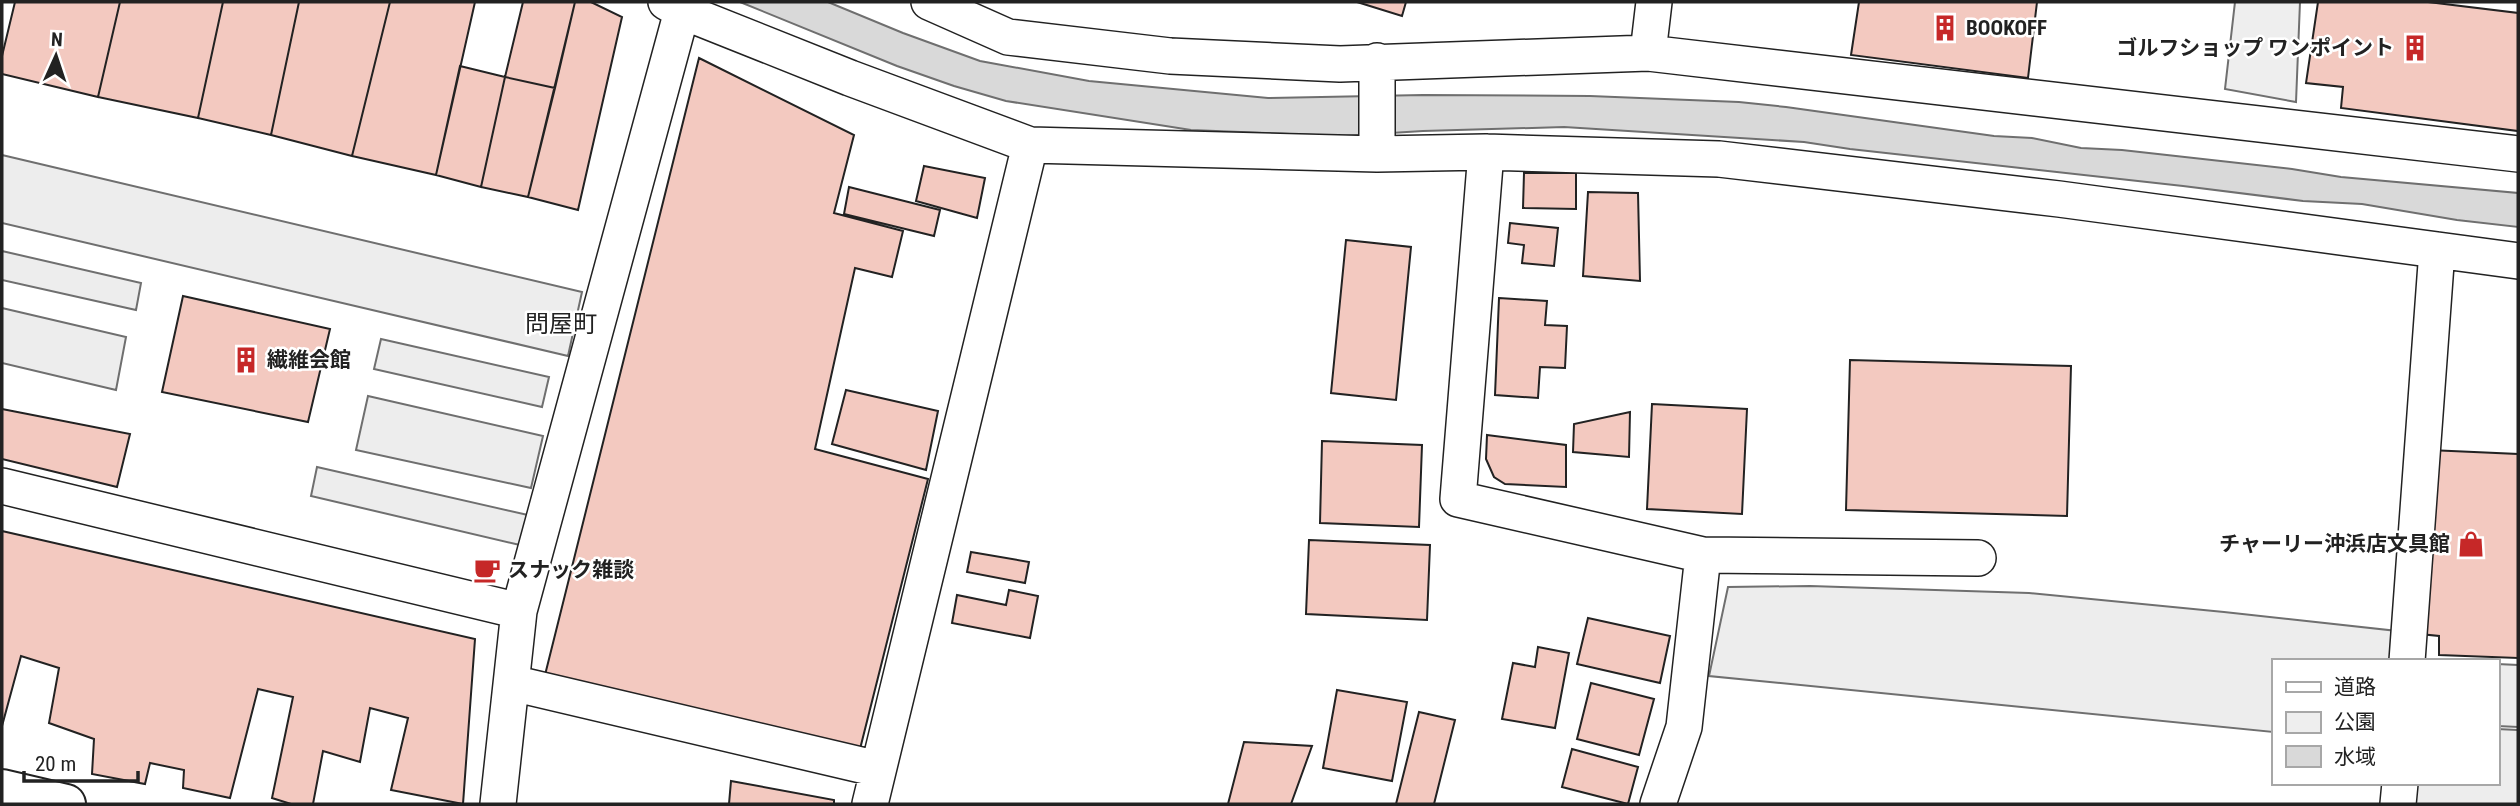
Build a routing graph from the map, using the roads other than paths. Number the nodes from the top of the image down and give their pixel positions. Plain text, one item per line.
1 (929, 2) edge
2 (1654, 2) edge
3 (674, 6) edge
4 (1648, 53) junction
5 (1377, 61) junction
6 (1030, 145) junction
7 (1486, 152) junction
8 (1377, 154) junction
9 (2518, 154) edge
10 (2437, 250) junction
11 (2518, 261) edge
12 (2, 485) edge
13 (1703, 555) junction
14 (1978, 558) dead end
15 (520, 611) junction
16 (2407, 659) edge
17 (512, 683) junction
18 (878, 769) junction
19 (2400, 785) edge
20 (2, 789) edge
21 (66, 804) edge
22 (498, 804) edge
23 (870, 804) edge
24 (1658, 804) edge
25 (2398, 804) edge

1 - 5 street
2 - 4 street
3 - 6 street
3 - 15 street
4 - 5 street
4 - 9 street
5 - 8 street
6 - 8 street
6 - 18 street
7 - 8 street
7 - 10 street
7 - 13 street
10 - 11 street
10 - 16 street
12 - 15 street
13 - 14 street
13 - 24 street
15 - 17 street
17 - 18 street
17 - 22 street
18 - 23 street
19 - 25 street
20 - 21 street

